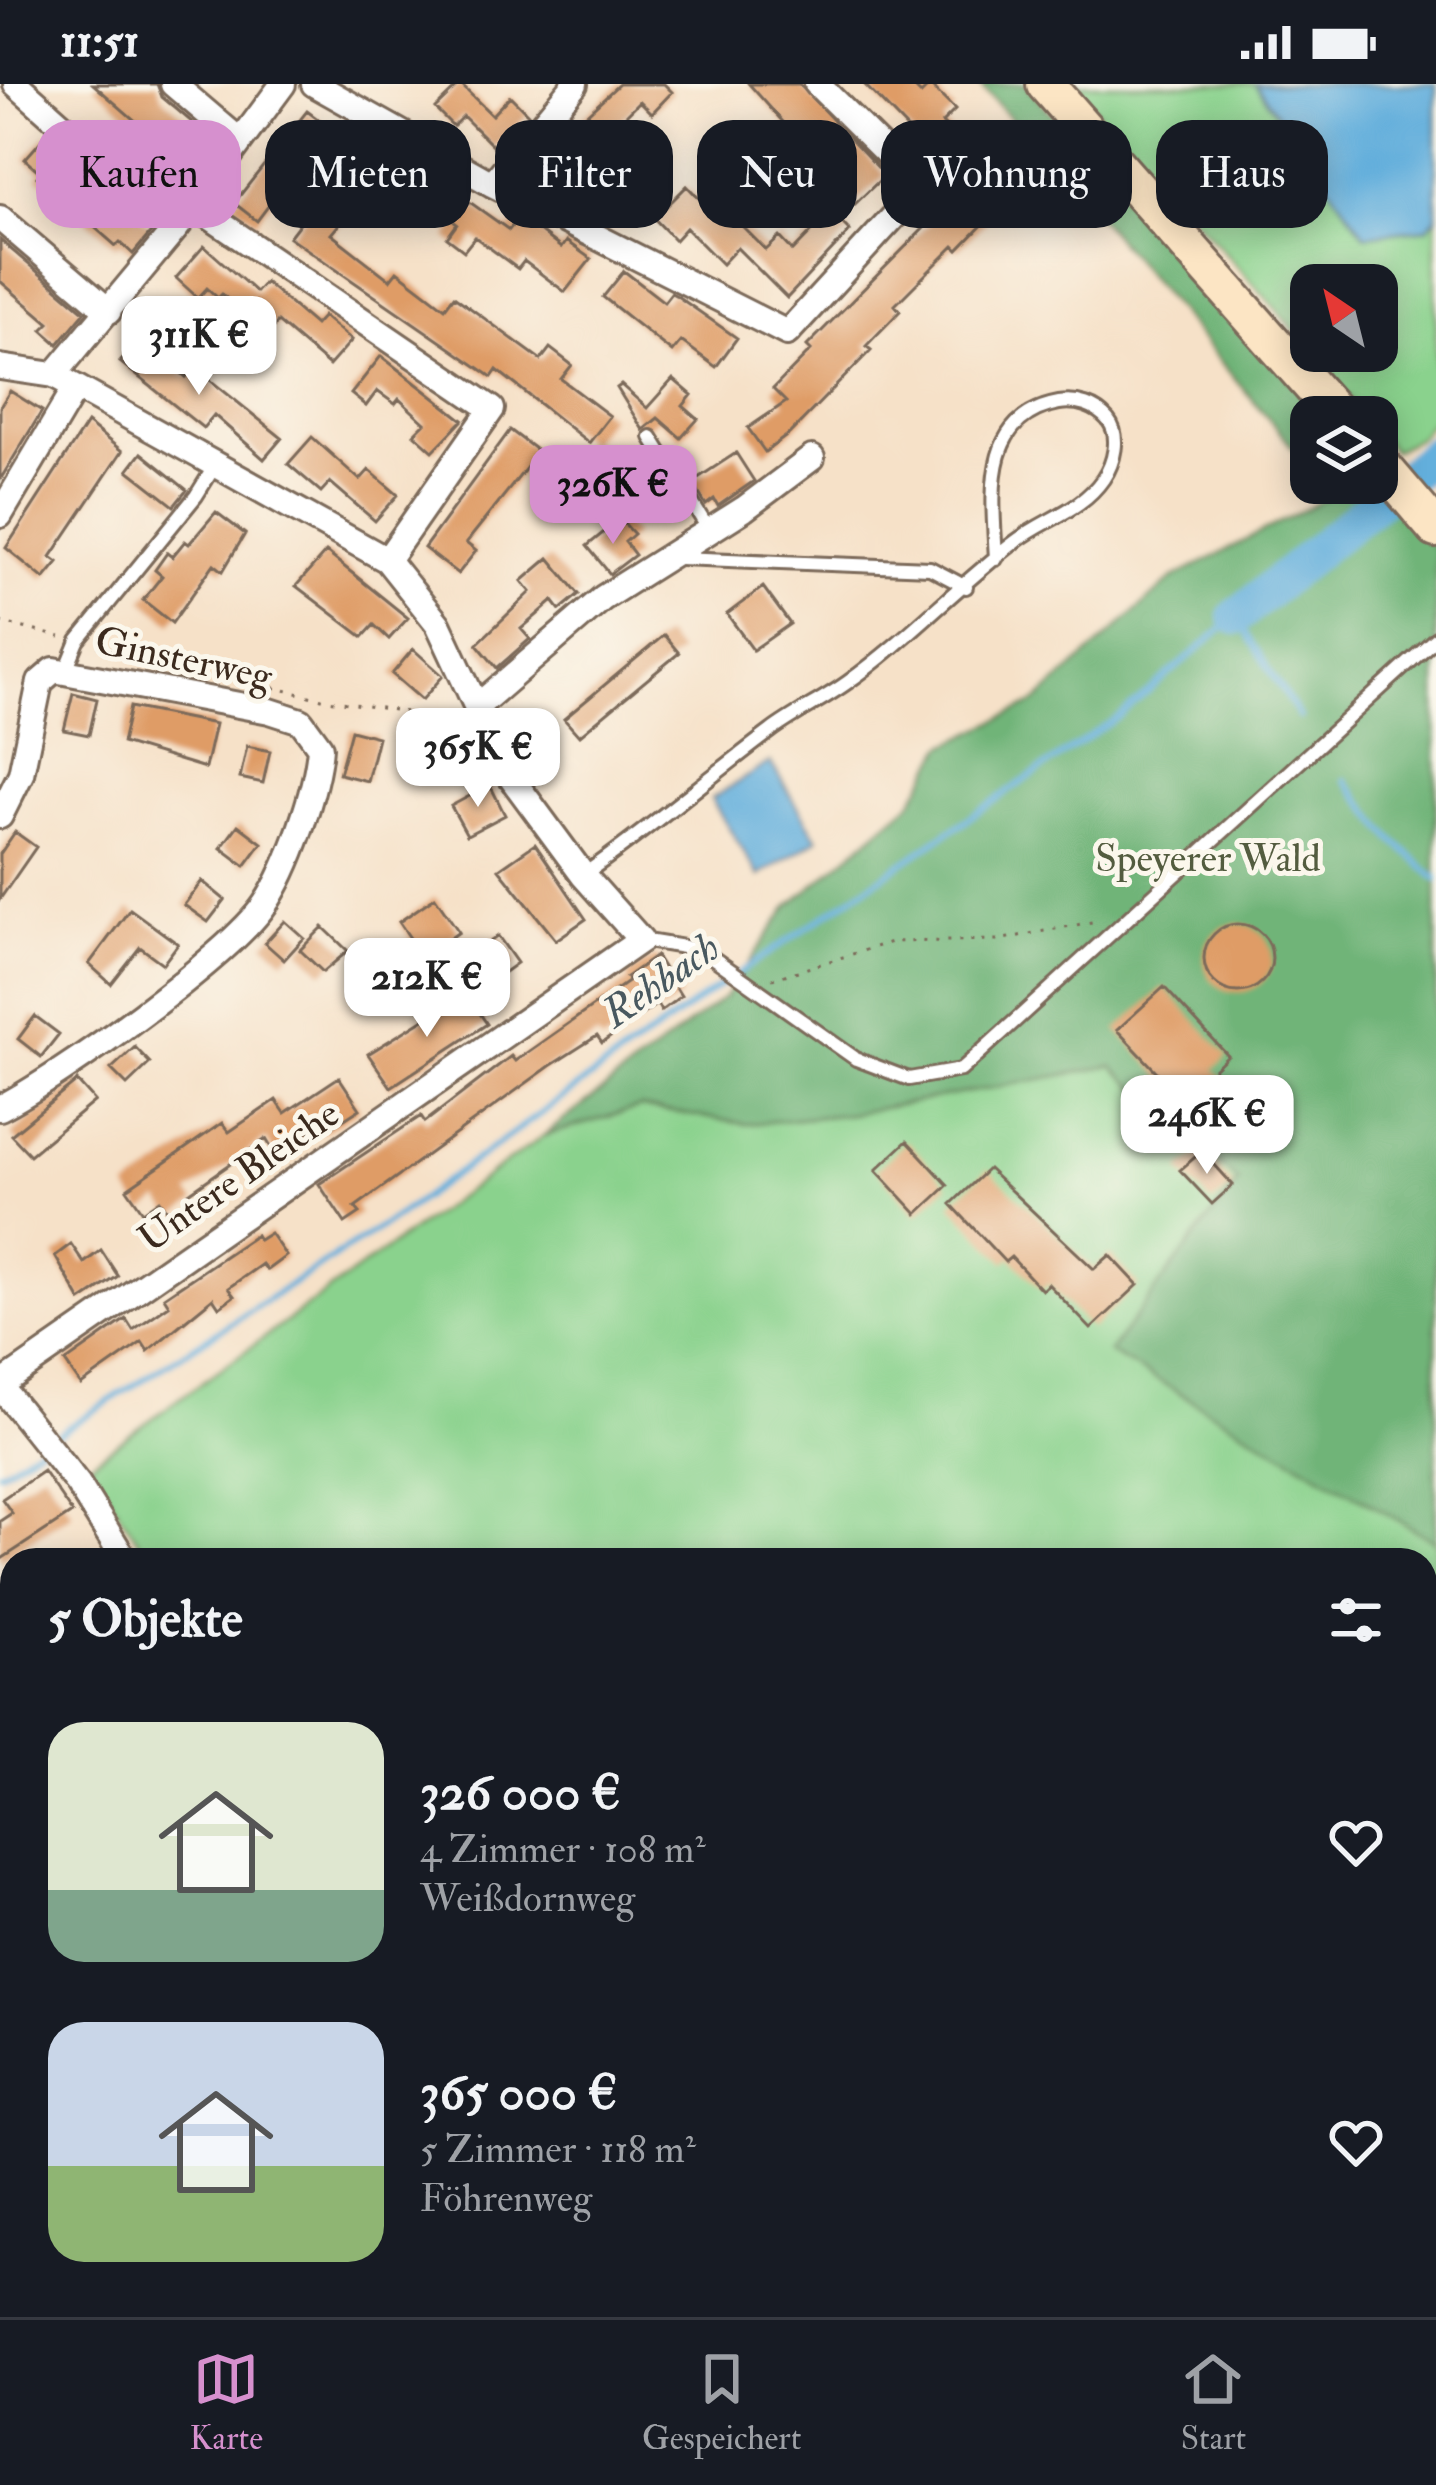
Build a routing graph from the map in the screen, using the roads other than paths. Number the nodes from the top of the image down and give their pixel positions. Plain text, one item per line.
1 (16, 84) edge
2 (173, 84) edge
3 (283, 84) edge
4 (314, 84) edge
5 (575, 84) edge
6 (817, 84) edge
7 (1045, 84) edge
8 (56, 120) edge
9 (215, 120) edge
10 (241, 140) edge
11 (492, 184) junction
12 (0, 218) edge
13 (175, 228) edge
14 (227, 228) edge
15 (109, 311) junction
16 (0, 367) edge
17 (65, 381) junction
18 (1320, 396) edge
19 (651, 436) dead end
20 (812, 458) dead end
21 (216, 464) junction
22 (1398, 484) edge
23 (0, 515) edge
24 (1428, 519) edge
25 (709, 530) junction
26 (996, 559) junction
27 (387, 560) junction
28 (661, 560) junction
29 (966, 587) junction
30 (1436, 638) edge
31 (65, 670) junction
32 (482, 714) junction
33 (0, 816) edge
34 (583, 875) junction
35 (641, 940) junction
36 (0, 1108) edge
37 (0, 1385) edge
38 (112, 1548) edge

1 - 8 street
2 - 9 street
3 - 10 street
4 - 11 street
5 - 11 street
6 - 11 street
7 - 18 main road
12 - 15 street
13 - 15 street
14 - 27 street
15 - 17 street
16 - 17 street
17 - 21 street
17 - 23 street
19 - 25 lane
20 - 25 street
21 - 27 street
21 - 31 lane
22 - 24 main road
25 - 28 street
26 - 26 lane
26 - 29 lane
27 - 32 street
28 - 29 lane
28 - 32 street
29 - 34 lane
30 - 35 lane
31 - 33 street, Ginsterweg
31 - 36 street, Ginsterweg
32 - 34 street
34 - 35 street
35 - 37 street, Untere Bleiche
37 - 38 street

